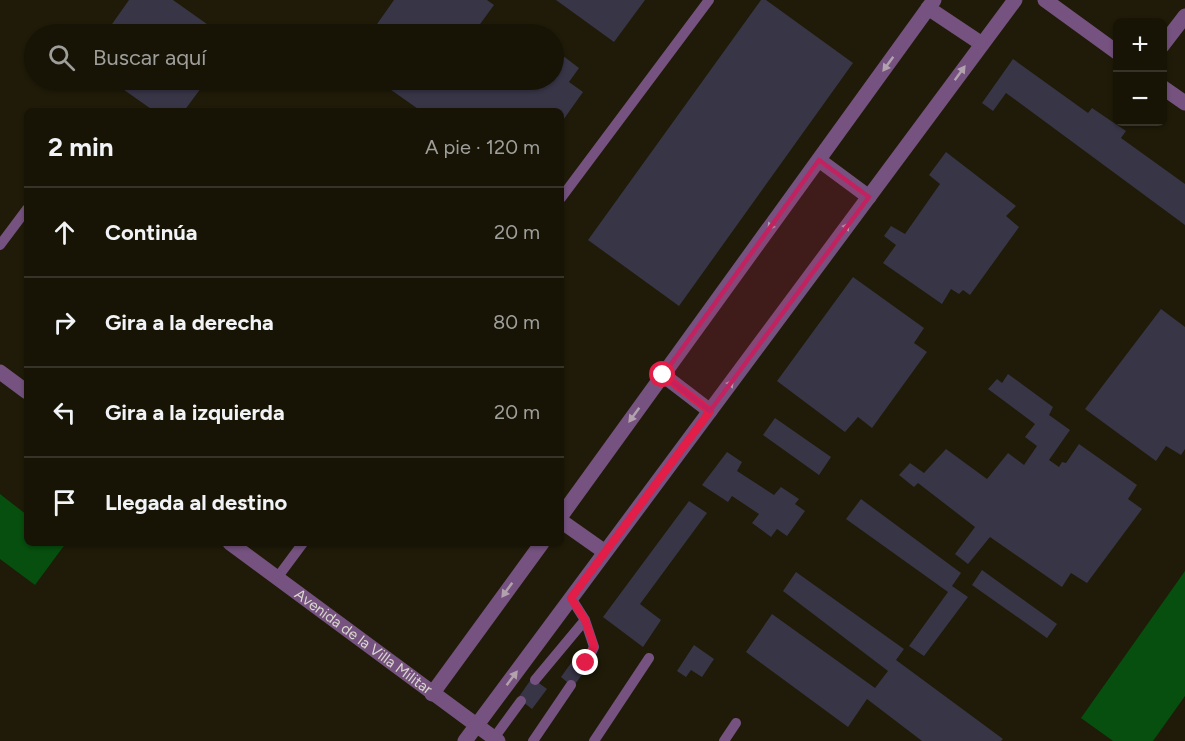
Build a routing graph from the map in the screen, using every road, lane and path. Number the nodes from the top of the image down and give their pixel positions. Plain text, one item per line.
1 (709, 0) edge
2 (1015, 0) edge
3 (1045, 0) edge
4 (931, 4) edge
5 (1185, 16) edge
6 (1167, 39) edge
7 (982, 44) junction
8 (1113, 49) edge
9 (1167, 90) edge
10 (1185, 103) edge
11 (819, 160) junction
12 (564, 194) edge
13 (869, 197) junction
14 (24, 213) edge
15 (0, 245) edge
16 (0, 372) edge
17 (663, 375) junction
18 (24, 390) edge
19 (710, 411) junction
20 (564, 512) edge
21 (564, 523) edge
22 (234, 546) edge
23 (301, 546) edge
24 (540, 546) edge
25 (605, 552) junction
26 (277, 578) junction
27 (571, 598) junction
28 (585, 620) junction
29 (649, 658) dead end
30 (586, 663) dead end
31 (535, 680) dead end
32 (571, 686) dead end
33 (432, 694) junction
34 (520, 701) dead end
35 (736, 723) dead end
36 (477, 725) junction
37 (496, 739) edge
38 (465, 741) edge
39 (533, 741) edge
40 (594, 741) edge
41 (723, 741) edge

1 - 12 lane
2 - 7 street
3 - 8 street
4 - 7 street
4 -> 11 street
5 - 6 street
13 -> 7 street
9 - 10 street
11 - 13 street
11 -> 17 street
19 -> 13 street
14 - 15 lane
16 - 18 street
17 - 19 street
17 -> 20 street
19 - 25 street
21 - 25 street
22 - 26 street, Avenida de la Villa Militar
23 - 26 lane
24 -> 33 street
25 - 27 street
26 - 33 street, Avenida de la Villa Militar
27 - 28 lane
36 -> 27 street
28 - 30 lane
28 - 31 lane
29 - 40 lane
32 - 39 lane
33 - 36 street, Avenida de la Villa Militar
34 - 37 lane
35 - 41 lane
36 - 37 street, Avenida de la Villa Militar
36 - 38 street

